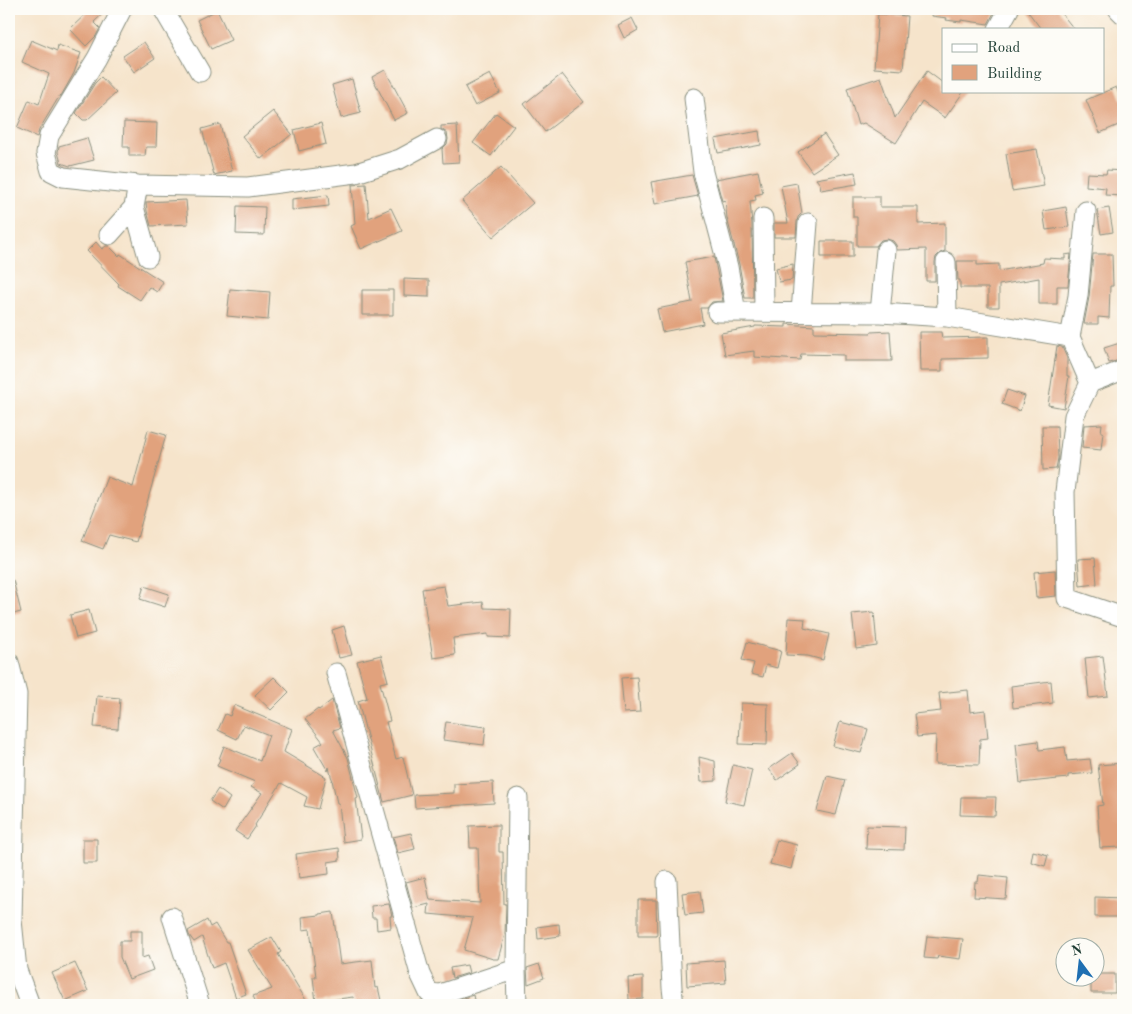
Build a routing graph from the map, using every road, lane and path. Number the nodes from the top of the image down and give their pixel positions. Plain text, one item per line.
1 (122, 9) edge
2 (162, 9) edge
3 (1009, 9) edge
4 (1118, 9) edge
5 (1123, 14) edge
6 (999, 28) edge
7 (200, 72) dead end
8 (694, 98) dead end
9 (437, 139) dead end
10 (138, 185) junction
11 (134, 207) junction
12 (1086, 211) dead end
13 (763, 218) dead end
14 (808, 223) dead end
15 (109, 235) dead end
16 (886, 250) dead end
17 (148, 257) dead end
18 (946, 262) dead end
19 (717, 312) dead end
20 (736, 312) junction
21 (764, 312) junction
22 (801, 312) junction
23 (880, 313) junction
24 (947, 317) junction
25 (1070, 337) junction
26 (1123, 370) edge
27 (1090, 382) junction
28 (1123, 616) edge
29 (9, 662) edge
30 (336, 673) dead end
31 (518, 798) dead end
32 (667, 881) dead end
33 (172, 917) dead end
34 (516, 969) junction
35 (30, 1005) edge
36 (200, 1005) edge
37 (517, 1005) edge
38 (674, 1005) edge

1 - 10 street
2 - 7 street
3 - 6 street
4 - 5 street
8 - 20 street
9 - 10 street
10 - 11 street
11 - 15 street
11 - 17 street
12 - 25 street
13 - 21 street
14 - 22 street
16 - 23 street
18 - 24 street
19 - 20 street
20 - 21 street
21 - 22 street
22 - 23 street
23 - 24 street
24 - 25 street
25 - 27 street
26 - 27 street
27 - 28 street
29 - 35 street
30 - 34 street
31 - 34 street
32 - 38 street
33 - 36 street
34 - 37 street

